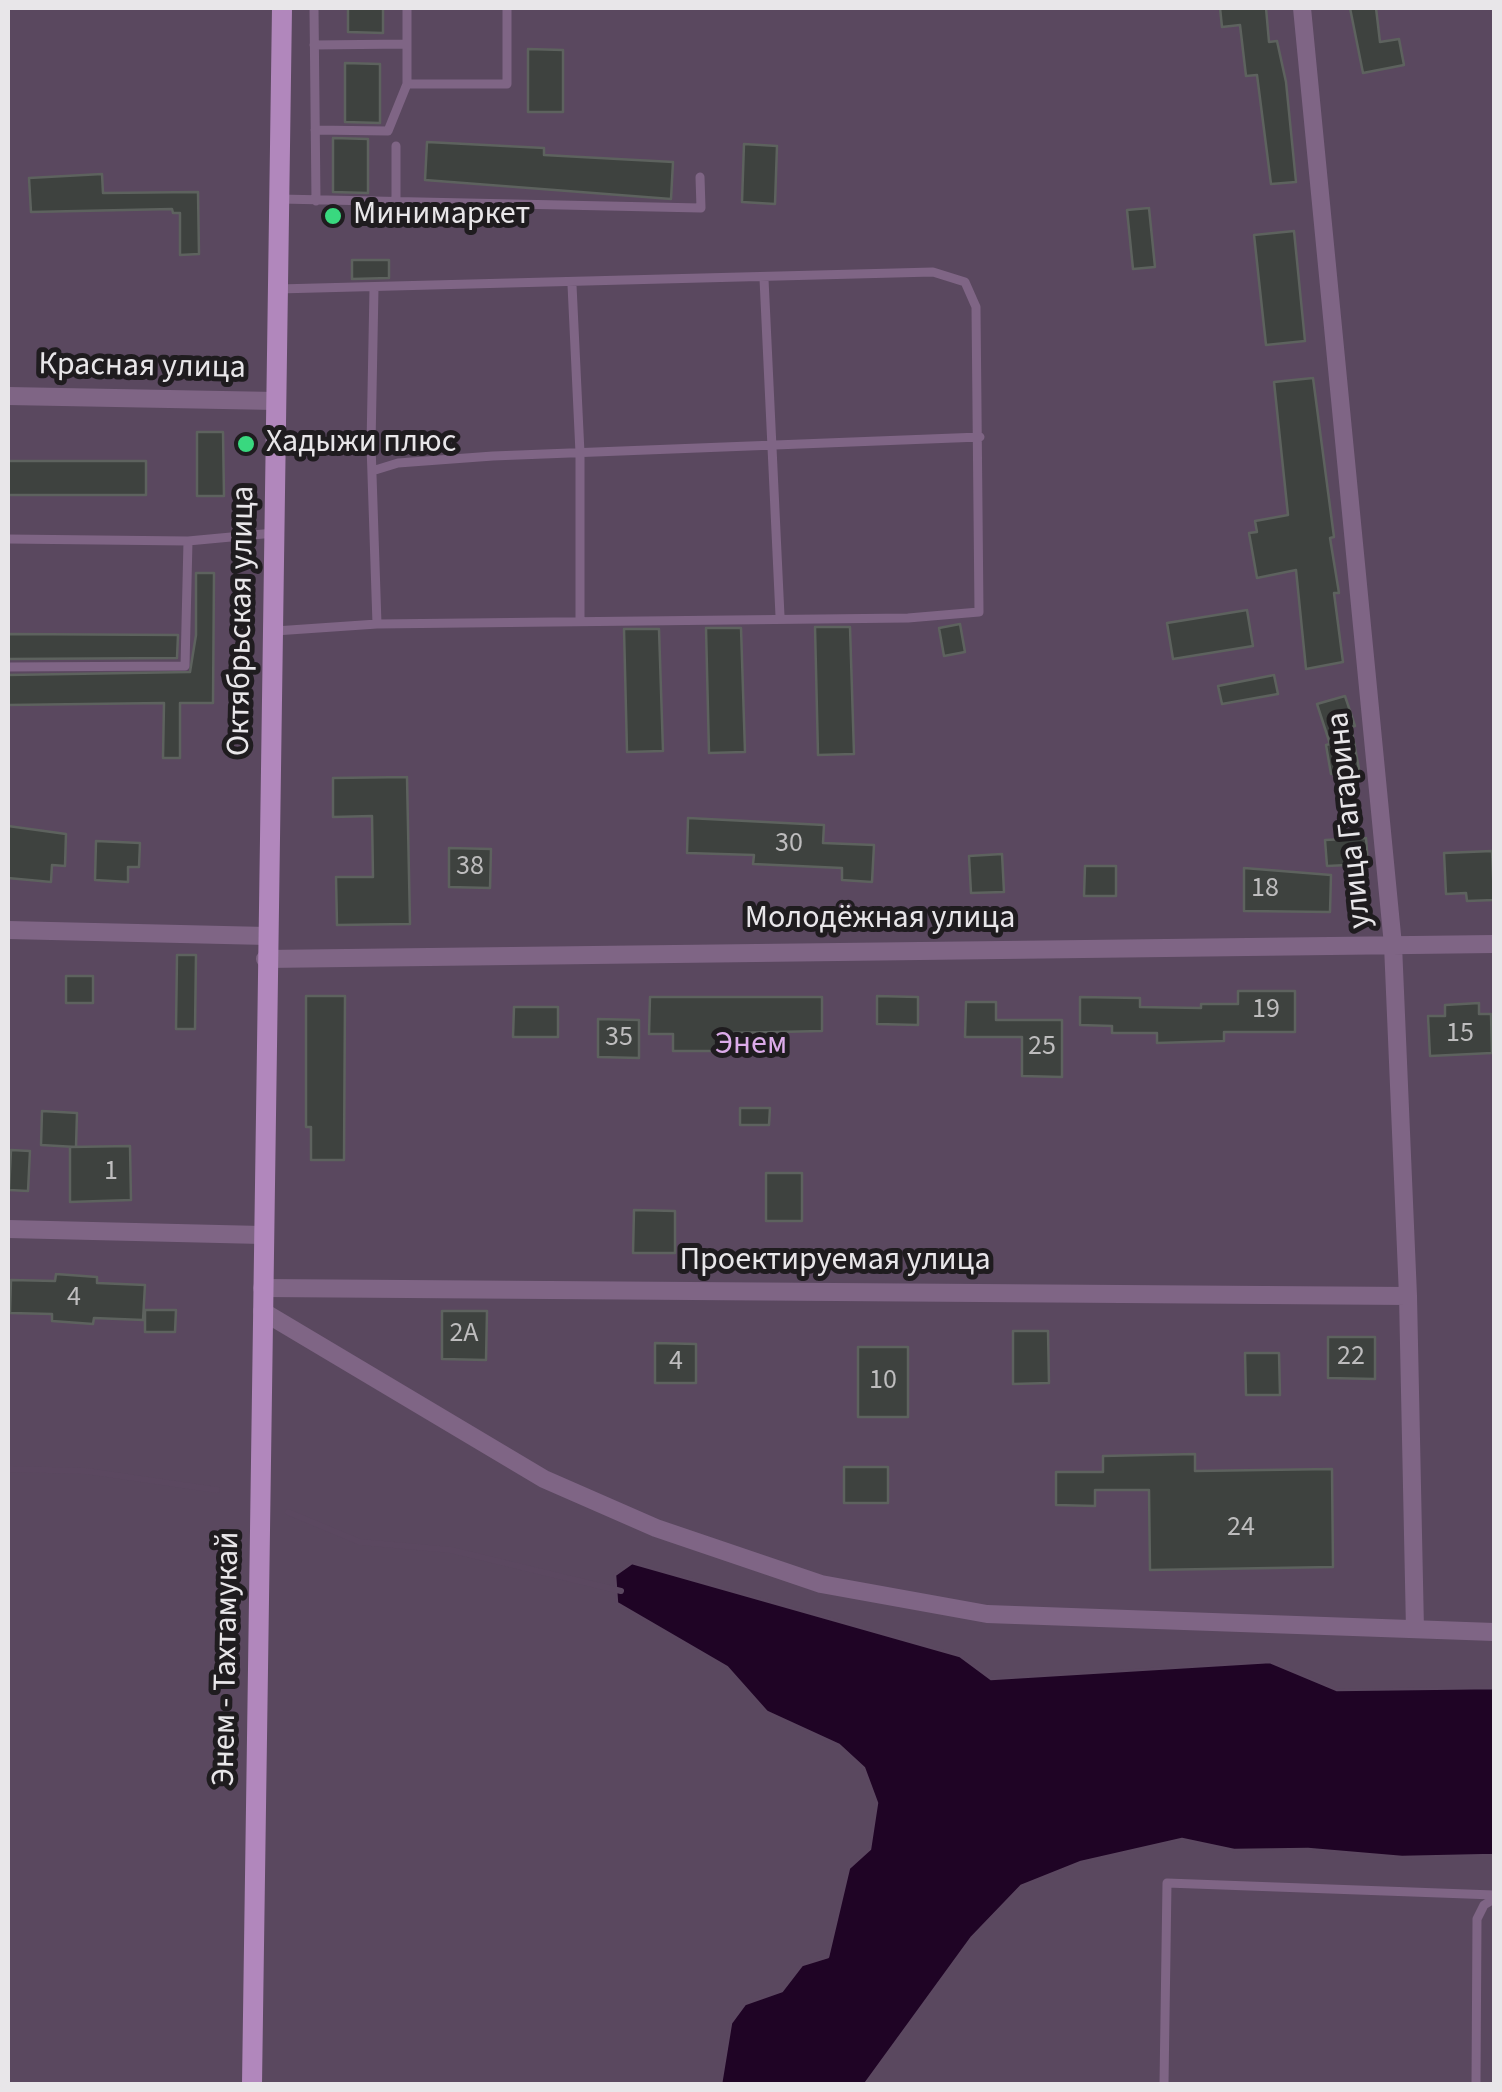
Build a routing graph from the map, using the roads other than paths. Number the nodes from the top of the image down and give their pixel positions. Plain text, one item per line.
1 (282, 8) edge
2 (314, 8) edge
3 (407, 8) edge
4 (507, 8) edge
5 (1302, 8) edge
6 (407, 44) junction
7 (314, 45) junction
8 (407, 84) junction
9 (315, 130) junction
10 (396, 146) dead end
11 (700, 177) dead end
12 (280, 199) junction
13 (316, 201) junction
14 (396, 202) junction
15 (764, 279) junction
16 (572, 284) junction
17 (374, 288) junction
18 (278, 290) junction
19 (8, 396) edge
20 (276, 401) junction
21 (980, 437) junction
22 (770, 445) junction
23 (580, 453) junction
24 (372, 471) junction
25 (275, 533) junction
26 (8, 539) edge
27 (188, 541) junction
28 (780, 616) junction
29 (580, 620) junction
30 (377, 624) junction
31 (275, 631) junction
32 (8, 667) edge
33 (8, 930) edge
34 (267, 936) junction
35 (1494, 944) edge
36 (1393, 945) junction
37 (265, 959) junction
38 (8, 1229) edge
39 (262, 1235) junction
40 (262, 1288) junction
41 (1408, 1296) junction
42 (262, 1311) junction
43 (1415, 1629) junction
44 (1494, 1632) edge
45 (1494, 1897) edge
46 (252, 2084) edge
47 (1164, 2084) edge
48 (1476, 2084) edge

1 - 12 main road, Октябрьская улица
2 - 7 lane
3 - 6 lane
4 - 8 lane
5 - 36 street, улица Гагарина
6 - 7 lane
6 - 8 lane
7 - 9 lane
8 - 9 lane
9 - 13 lane
10 - 14 lane
11 - 14 lane
12 - 13 lane
12 - 18 main road, Октябрьская улица
13 - 14 lane
15 - 16 lane
15 - 21 lane
15 - 22 lane
16 - 17 lane
16 - 23 lane
17 - 18 lane
17 - 24 lane
18 - 20 main road, Октябрьская улица
19 - 20 street, Красная улица
20 - 25 main road, Октябрьская улица
21 - 22 lane
21 - 28 lane
22 - 23 lane
22 - 28 lane
23 - 24 lane
23 - 29 lane
24 - 30 lane
25 - 27 lane
25 - 31 main road, Октябрьская улица
26 - 27 lane
27 - 32 lane
28 - 29 lane
29 - 30 lane
30 - 31 lane
31 - 34 main road, Октябрьская улица
33 - 34 street
34 - 37 main road, Октябрьская улица
35 - 36 street, Молодёжная улица
36 - 37 street, Молодёжная улица
36 - 41 street, улица Гагарина
37 - 39 main road, Октябрьская улица
38 - 39 street
39 - 40 main road, Энем - Тахтамукай
40 - 41 street, Проектируемая улица
40 - 42 main road, Энем - Тахтамукай
41 - 43 street, улица Гагарина
42 - 43 street
42 - 46 main road, Энем - Тахтамукай
43 - 44 street
45 - 47 lane
45 - 48 lane

